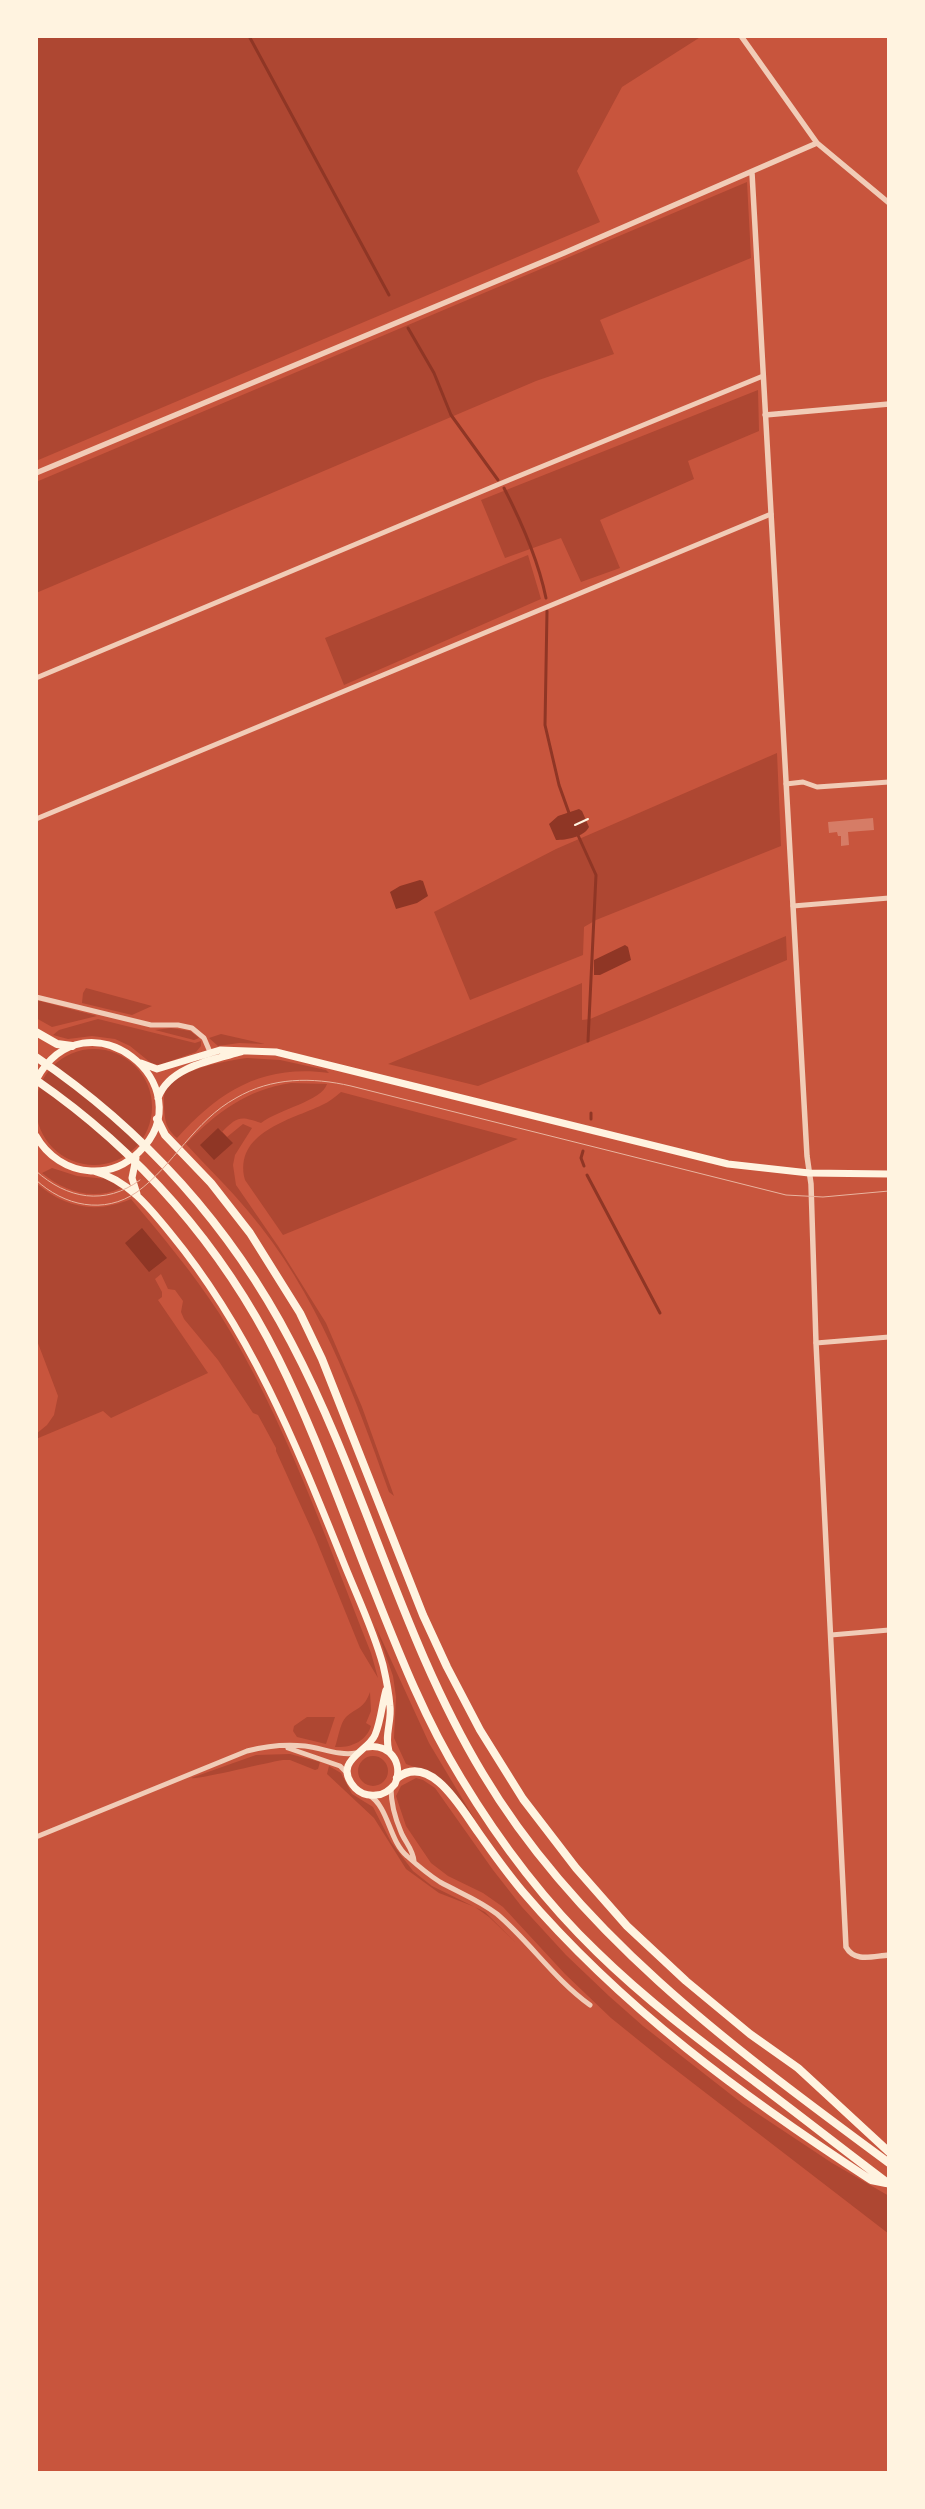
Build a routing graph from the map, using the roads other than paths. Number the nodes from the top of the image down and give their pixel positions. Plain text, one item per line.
1 (741, 36) edge
2 (817, 143) junction
3 (752, 172) junction
4 (889, 203) edge
5 (763, 376) junction
6 (889, 404) edge
7 (766, 415) junction
8 (36, 473) edge
9 (771, 514) junction
10 (36, 678) edge
11 (889, 782) edge
12 (786, 784) junction
13 (36, 819) edge
14 (889, 898) edge
15 (793, 906) junction
16 (36, 996) edge
17 (36, 1032) edge
18 (72, 1046) junction
19 (246, 1050) junction
20 (210, 1052) junction
21 (36, 1057) edge
22 (141, 1063) junction
23 (36, 1080) edge
24 (158, 1098) junction
25 (157, 1119) junction
26 (36, 1136) edge
27 (138, 1153) junction
28 (94, 1172) junction
29 (809, 1173) junction
30 (889, 1174) edge
31 (139, 1196) junction
32 (889, 1337) edge
33 (816, 1343) junction
34 (889, 1630) edge
35 (831, 1635) junction
36 (387, 1687) junction
37 (275, 1746) junction
38 (366, 1747) junction
39 (389, 1751) junction
40 (356, 1753) junction
41 (349, 1775) junction
42 (397, 1778) junction
43 (391, 1788) junction
44 (369, 1795) junction
45 (36, 1837) edge
46 (414, 1861) junction
47 (889, 1955) edge
48 (590, 2004) dead end
49 (889, 2152) edge
50 (889, 2162) edge
51 (889, 2184) edge

1 - 2 street
2 - 3 street
2 - 4 street
3 - 5 street
3 - 8 street
5 - 7 street
5 - 10 street
6 - 7 street
7 - 9 street
9 - 12 street
9 - 13 street
11 - 12 street
12 - 15 street
14 - 15 street
15 - 29 street
16 - 20 street
17 - 18 main road
18 - 22 main road
18 - 23 main road
19 - 20 main road
19 - 24 main road
19 - 29 main road
20 - 22 main road
21 - 50 main road
22 - 24 main road
23 - 51 main road
24 - 25 main road
25 - 27 main road
25 - 49 main road
26 - 28 main road
27 - 28 main road
27 - 31 main road
28 - 31 main road
29 - 30 main road
29 - 33 street
31 - 36 main road
32 - 33 street
33 - 35 street
34 - 35 street
35 - 47 street
36 - 38 main road
36 - 39 main road
37 - 40 street
37 - 41 street
37 - 45 street
38 - 39 main road
38 - 40 main road
39 - 42 main road
40 - 41 main road
41 - 44 main road
42 - 43 main road
42 - 51 main road
43 - 44 main road
43 - 46 street
44 - 46 street
46 - 48 street

